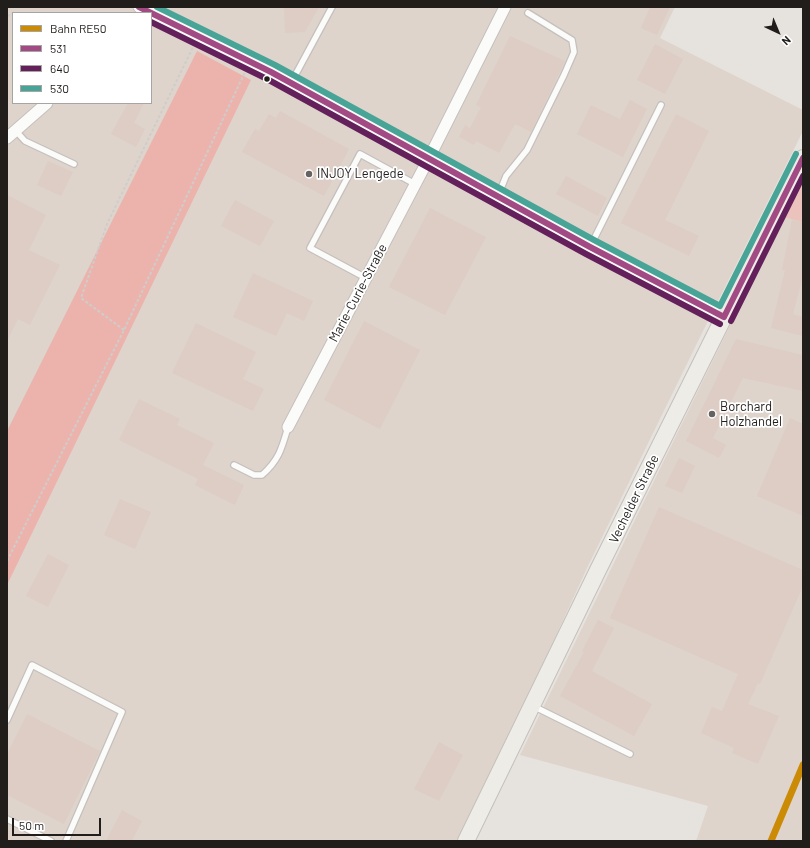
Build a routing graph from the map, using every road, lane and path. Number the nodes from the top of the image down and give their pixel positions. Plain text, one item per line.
1 (332, 7) edge
2 (505, 7) edge
3 (528, 13) dead end
4 (152, 15) edge
5 (198, 37) junction
6 (250, 62) junction
7 (291, 83) junction
8 (47, 104) edge
9 (661, 105) dead end
10 (11, 134) edge
11 (429, 158) junction
12 (803, 158) edge
13 (74, 164) dead end
14 (415, 184) junction
15 (498, 196) junction
16 (590, 247) junction
17 (366, 278) junction
18 (724, 317) junction
19 (124, 330) junction
20 (288, 427) joint
21 (234, 465) dead end
22 (7, 561) edge
23 (533, 705) junction
24 (7, 720) edge
25 (630, 754) dead end
26 (7, 819) edge
27 (51, 841) edge
28 (66, 841) edge
29 (466, 841) edge

1 - 7 lane
2 - 11 street, Marie-Curie-Straße
3 - 15 lane
4 - 5 street
5 - 6 street
5 - 19 path
6 - 7 street
6 - 19 path
7 - 11 street
8 - 10 street
9 - 16 lane
10 - 13 lane
11 - 14 street, Marie-Curie-Straße
11 - 15 street
12 - 18 main road, Vechelder Straße
14 - 17 street, Marie-Curie-Straße
14 - 17 lane
15 - 16 street
16 - 18 street
17 - 20 street, Marie-Curie-Straße
18 - 23 main road, Vechelder Straße
19 - 22 path
20 - 21 lane
23 - 25 lane
23 - 29 main road, Vechelder Straße
24 - 28 lane
26 - 27 lane

